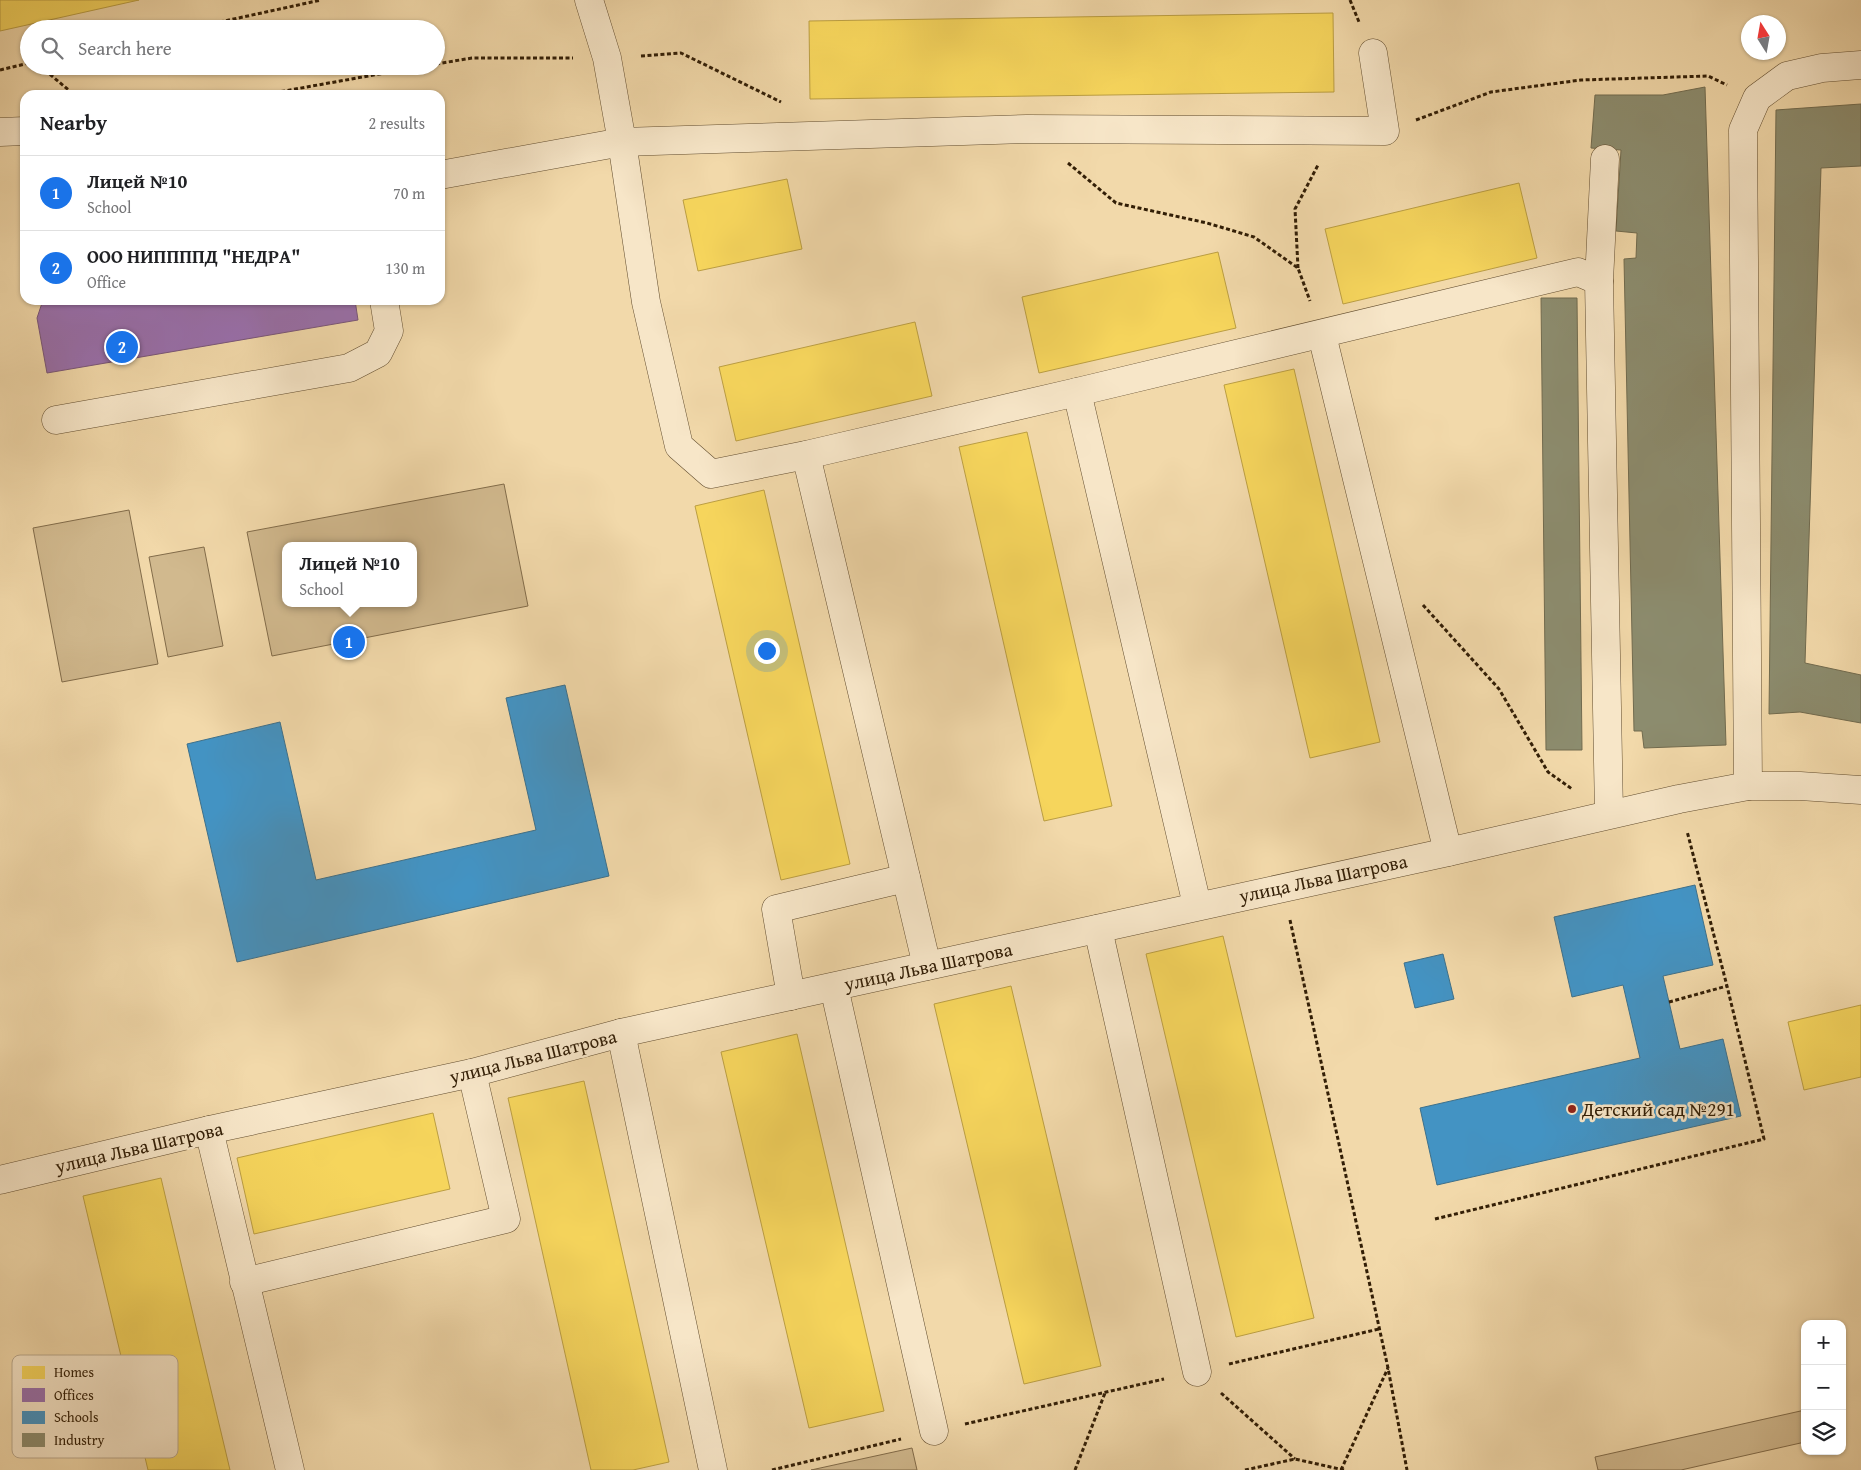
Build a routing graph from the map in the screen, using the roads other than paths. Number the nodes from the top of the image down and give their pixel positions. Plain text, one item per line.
1 (590, 0) edge
2 (1372, 53) dead end
3 (1861, 65) edge
4 (20, 131) edge
5 (0, 132) edge
6 (622, 142) junction
7 (1605, 159) dead end
8 (445, 174) edge
9 (1599, 281) junction
10 (385, 305) edge
11 (1322, 335) junction
12 (1077, 392) junction
13 (56, 420) dead end
14 (806, 455) junction
15 (1748, 786) junction
16 (1861, 790) edge
17 (1609, 814) junction
18 (1448, 852) junction
19 (906, 878) junction
20 (1197, 906) junction
21 (1098, 928) junction
22 (927, 966) junction
23 (834, 987) junction
24 (792, 996) junction
25 (621, 1034) junction
26 (472, 1073) junction
27 (208, 1130) junction
28 (0, 1180) edge
29 (244, 1282) junction
30 (1196, 1372) road end
31 (934, 1430) road end
32 (290, 1470) edge
33 (713, 1470) edge

1 - 6 street
2 - 6 street
3 - 15 street
4 - 5 street
6 - 8 street
6 - 14 street
7 - 9 street
9 - 11 street
9 - 17 street
10 - 13 street
11 - 12 street
11 - 18 street
12 - 14 street
12 - 20 street
14 - 19 street
15 - 16 street, улица Льва Шатрова
15 - 17 street, улица Льва Шатрова
17 - 18 street, улица Льва Шатрова
18 - 20 street, улица Льва Шатрова
19 - 22 street
19 - 24 street
20 - 21 street, улица Льва Шатрова
21 - 22 street, улица Льва Шатрова
21 - 30 street
22 - 23 street, улица Льва Шатрова
23 - 24 street, улица Льва Шатрова
23 - 31 street
24 - 25 street, улица Льва Шатрова
25 - 26 street, улица Льва Шатрова
25 - 33 street
26 - 27 street, улица Льва Шатрова
26 - 29 street
27 - 28 street, улица Льва Шатрова
27 - 29 street
29 - 32 street

